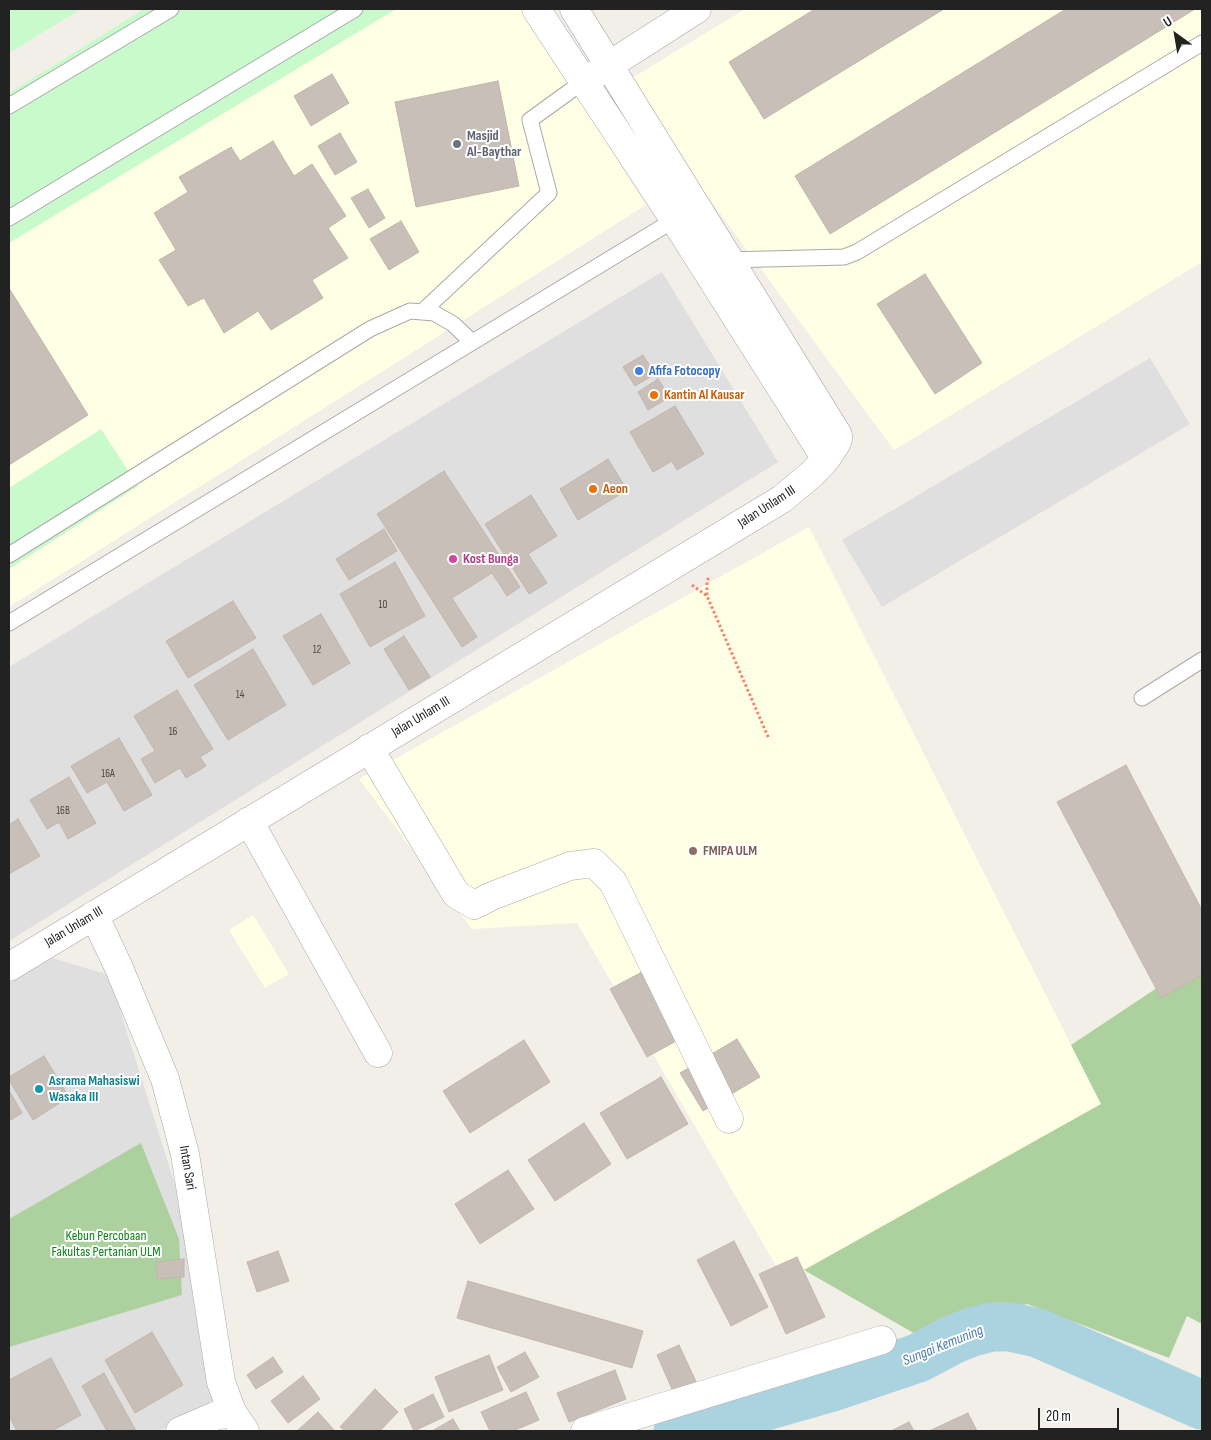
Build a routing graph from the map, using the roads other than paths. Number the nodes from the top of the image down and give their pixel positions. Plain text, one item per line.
1 (171, 9) edge
2 (355, 9) edge
3 (536, 9) edge
4 (574, 9) edge
5 (698, 9) edge
6 (1202, 43) edge
7 (610, 65) junction
8 (584, 81) junction
9 (9, 106) edge
10 (685, 213) junction
11 (9, 218) edge
12 (728, 260) junction
13 (422, 312) junction
14 (472, 342) junction
15 (826, 459) junction
16 (9, 555) edge
17 (9, 623) edge
18 (1202, 660) edge
19 (1142, 698) dead end
20 (369, 748) junction
21 (248, 821) junction
22 (94, 914) junction
23 (9, 967) edge
24 (378, 1053) dead end
25 (729, 1119) dead end
26 (882, 1340) dead end
27 (238, 1422) edge
28 (180, 1431) edge
29 (585, 1431) edge

1 - 9 lane
2 - 11 lane
3 - 8 street
4 - 7 street
5 - 7 street
6 - 12 lane
7 - 8 street
7 - 10 street
8 - 10 street
8 - 13 lane
10 - 12 street
10 - 14 lane
10 - 15 street
12 - 15 street, Jalan Unlam III
13 - 14 lane
13 - 16 lane
14 - 17 lane
15 - 20 street, Jalan Unlam III
18 - 19 lane
20 - 21 street, Jalan Unlam III
20 - 25 street
21 - 22 street, Jalan Unlam III
21 - 24 street
22 - 23 street, Jalan Unlam III
22 - 27 street, Intan Sari
26 - 29 street
27 - 28 street

